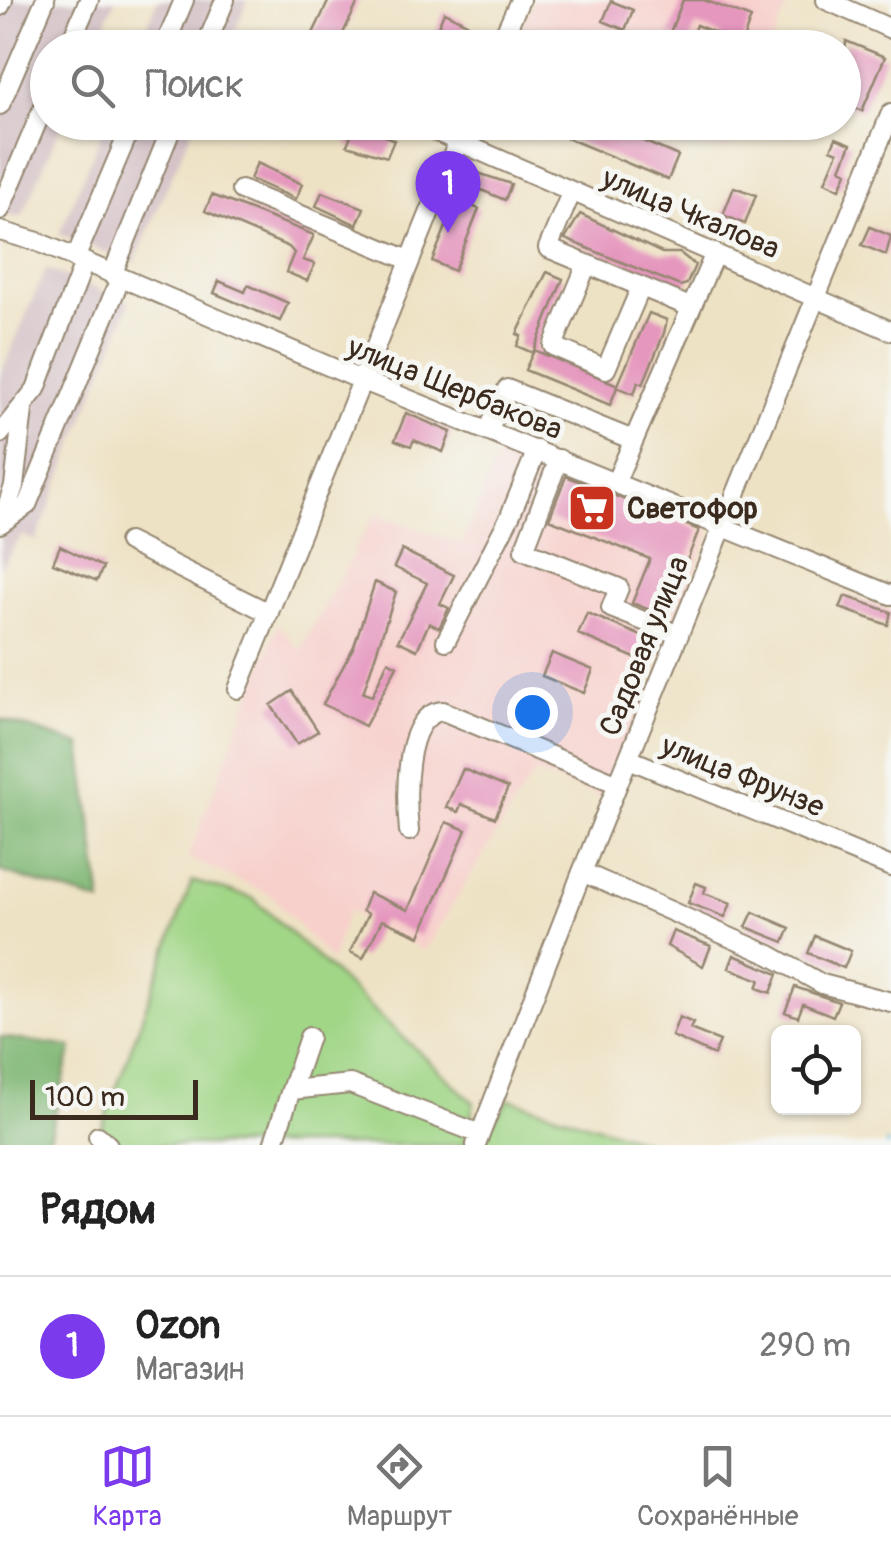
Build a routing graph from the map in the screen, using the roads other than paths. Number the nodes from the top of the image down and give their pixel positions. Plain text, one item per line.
1 (46, 0) edge
2 (89, 0) edge
3 (184, 0) edge
4 (225, 0) edge
5 (520, 0) edge
6 (826, 0) edge
7 (891, 29) edge
8 (33, 30) edge
9 (76, 30) edge
10 (172, 30) edge
11 (212, 30) edge
12 (506, 30) edge
13 (30, 37) edge
14 (0, 105) edge
15 (891, 113) edge
16 (30, 139) edge
17 (125, 140) edge
18 (167, 140) edge
19 (454, 140) edge
20 (458, 142) junction
21 (240, 190) dead end
22 (571, 193) junction
23 (0, 210) edge
24 (0, 231) edge
25 (715, 253) junction
26 (409, 260) junction
27 (79, 262) junction
28 (587, 264) junction
29 (116, 277) junction
30 (641, 286) junction
31 (815, 294) junction
32 (690, 307) junction
33 (891, 331) edge
34 (361, 380) junction
35 (23, 410) junction
36 (488, 431) junction
37 (0, 434) edge
38 (633, 440) junction
39 (537, 450) junction
40 (560, 459) junction
41 (616, 481) junction
42 (1, 523) edge
43 (722, 524) junction
44 (128, 542) dead end
45 (891, 595) edge
46 (268, 613) junction
47 (679, 635) junction
48 (446, 641) dead end
49 (238, 689) dead end
50 (629, 759) junction
51 (618, 784) junction
52 (409, 831) dead end
53 (891, 867) edge
54 (582, 872) junction
55 (891, 1002) edge
56 (309, 1037) dead end
57 (291, 1090) junction
58 (478, 1140) edge
59 (273, 1145) edge

1 - 8 street
2 - 9 street
3 - 10 street
4 - 11 street
5 - 12 street
6 - 7 street
13 - 14 street
15 - 31 street, Садовая улица
16 - 23 street
17 - 27 street
18 - 29 street
19 - 20 street, улица Чкалова
20 - 22 street, улица Чкалова
20 - 26 street
21 - 26 street
22 - 25 street, улица Чкалова
22 - 28 street
24 - 27 street, улица Щербакова
25 - 31 street, улица Чкалова
25 - 32 street
26 - 34 street
27 - 29 street, улица Щербакова
27 - 35 street
28 - 30 street
28 - 30 street
29 - 34 street, улица Щербакова
29 - 42 street
30 - 32 street
31 - 33 street, улица Чкалова
31 - 43 street, Садовая улица
32 - 38 street
34 - 36 street, улица Щербакова
34 - 46 street
35 - 37 street
35 - 42 street
36 - 38 street
36 - 39 street, улица Щербакова
38 - 41 street
39 - 40 street, улица Щербакова
39 - 48 street
40 - 41 street, улица Щербакова
40 - 47 street
41 - 43 street, улица Щербакова
43 - 45 street, улица Щербакова
43 - 47 street, Садовая улица
44 - 46 street
46 - 49 street
47 - 50 street, Садовая улица
50 - 51 street, Садовая улица
50 - 53 street, улица Фрунзе
51 - 52 street
51 - 54 street, Садовая улица
54 - 55 street
54 - 58 street, Садовая улица
56 - 57 street
57 - 58 street
57 - 59 street

